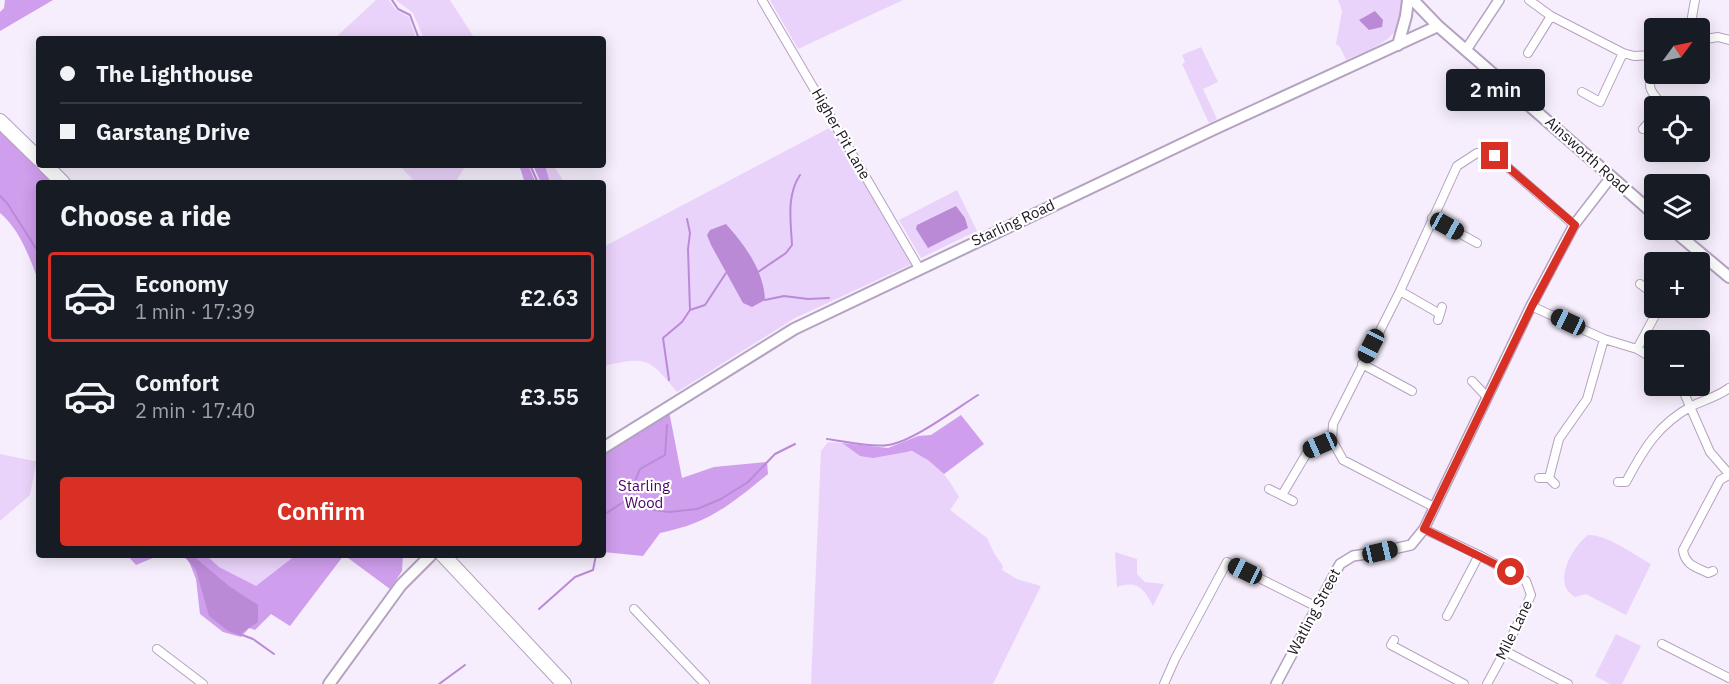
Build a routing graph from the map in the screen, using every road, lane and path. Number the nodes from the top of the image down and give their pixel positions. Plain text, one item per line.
1 (762, 0) edge
2 (1408, 0) edge
3 (1413, 0) edge
4 (1499, 0) edge
5 (1529, 0) edge
6 (1695, 0) edge
7 (1551, 16) junction
8 (1692, 18) edge
9 (1438, 26) junction
10 (1710, 38) edge
11 (1729, 40) edge
12 (1398, 45) junction
13 (1466, 50) junction
14 (1528, 53) dead end
15 (1623, 53) junction
16 (1644, 56) edge
17 (1582, 92) dead end
18 (0, 121) edge
19 (36, 156) edge
20 (48, 168) edge
21 (1611, 177) junction
22 (60, 180) edge
23 (1644, 205) edge
24 (1432, 218) junction
25 (1575, 225) junction
26 (1685, 240) edge
27 (1477, 244) dead end
28 (920, 267) junction
29 (1729, 277) edge
30 (1640, 284) dead end
31 (1644, 287) edge
32 (1400, 291) junction
33 (1532, 306) junction
34 (1440, 314) dead end
35 (1654, 318) edge
36 (1604, 339) junction
37 (1637, 349) junction
38 (1644, 353) edge
39 (1362, 364) junction
40 (1472, 381) dead end
41 (1729, 388) edge
42 (1412, 391) dead end
43 (1487, 396) junction
44 (1685, 396) edge
45 (1690, 407) junction
46 (1332, 440) junction
47 (606, 446) edge
48 (1729, 474) edge
49 (1539, 478) dead end
50 (1618, 482) dead end
51 (1269, 489) dead end
52 (1282, 495) junction
53 (1293, 501) dead end
54 (1434, 507) junction
55 (1424, 529) junction
56 (1479, 555) junction
57 (428, 558) edge
58 (446, 558) edge
59 (1713, 571) dead end
60 (1317, 607) junction
61 (634, 609) dead end
62 (1446, 616) dead end
63 (1394, 640) dead end
64 (1662, 644) dead end
65 (157, 649) dead end
66 (1505, 651) junction
67 (1729, 678) edge
68 (1280, 683) edge
69 (202, 684) edge
70 (329, 684) edge
71 (564, 684) edge
72 (705, 684) edge
73 (1164, 684) edge
74 (1464, 684) edge
75 (1487, 684) edge
76 (1568, 684) edge

1 - 28 street, Higher Pit Lane
2 - 12 main road
3 - 9 main road, Ainsworth Road
4 - 13 street
5 - 7 street
6 - 8 street
7 - 14 street
7 - 15 street
9 - 12 main road, Starling Road
9 - 13 main road, Ainsworth Road
10 - 11 street
12 - 28 main road, Starling Road
13 - 21 main road, Ainsworth Road
15 - 16 street
15 - 17 street
18 - 19 highway
20 - 22 highway
21 - 23 main road, Ainsworth Road
21 - 25 street, Watling Street
24 - 25 street
24 - 27 street
24 - 32 street
25 - 33 street, Watling Street
26 - 29 main road
28 - 47 main road, Starling Road
30 - 31 street
32 - 34 street
32 - 39 street
33 - 36 street
33 - 43 street, Watling Street
35 - 37 street
36 - 37 street
36 - 49 street
37 - 38 street
39 - 42 street
39 - 46 street
40 - 43 street
41 - 45 street
43 - 54 street, Watling Street
44 - 45 street
45 - 48 street
45 - 50 street
46 - 52 street
46 - 54 street
48 - 59 street
51 - 52 street
52 - 53 street
54 - 55 street, Watling Street
55 - 56 street, Mile Lane
55 - 60 street, Watling Street
56 - 62 street
56 - 66 street, Mile Lane
57 - 70 main road
58 - 71 highway
60 - 68 street, Watling Street
60 - 73 street
61 - 72 street
63 - 74 street
64 - 67 street
65 - 69 street
66 - 75 street, Mile Lane
66 - 76 street

